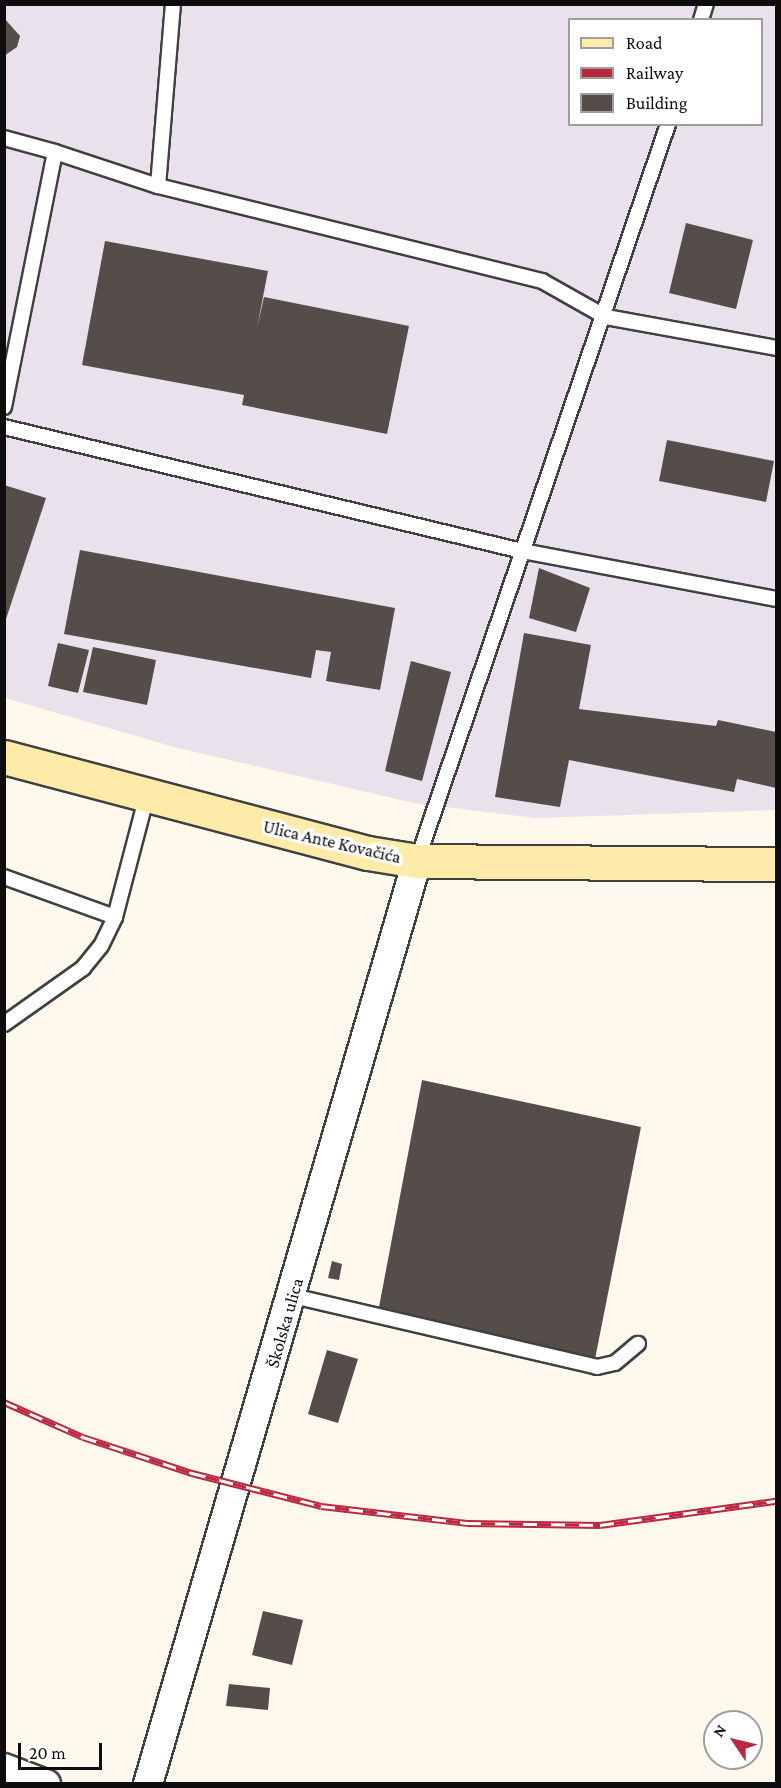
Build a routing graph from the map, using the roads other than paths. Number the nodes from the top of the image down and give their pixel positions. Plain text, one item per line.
1 (173, 4) edge
2 (667, 126) edge
3 (4, 138) edge
4 (55, 152) junction
5 (158, 186) junction
6 (606, 316) junction
7 (777, 348) edge
8 (4, 407) edge
9 (4, 427) edge
10 (522, 551) junction
11 (777, 599) edge
12 (4, 757) edge
13 (147, 795) junction
14 (417, 861) junction
15 (777, 864) edge
16 (4, 877) edge
17 (115, 917) junction
18 (4, 1024) edge
19 (293, 1296) junction
20 (638, 1344) dead end
21 (4, 1768) edge
22 (46, 1784) edge
23 (148, 1784) edge

1 - 5 lane
2 - 6 lane
3 - 4 lane
4 - 5 lane
4 - 8 lane
5 - 6 lane
6 - 7 lane
6 - 10 lane
9 - 10 lane
10 - 11 lane
10 - 14 lane
12 - 13 main road, Ulica Ante Kovačića
13 - 14 main road, Ulica Ante Kovačića
13 - 17 lane
14 - 15 main road, Ulica Ante Kovačića
14 - 19 street, Školska ulica
16 - 17 lane
17 - 18 lane
19 - 20 lane
19 - 23 street, Školska ulica
21 - 22 street

